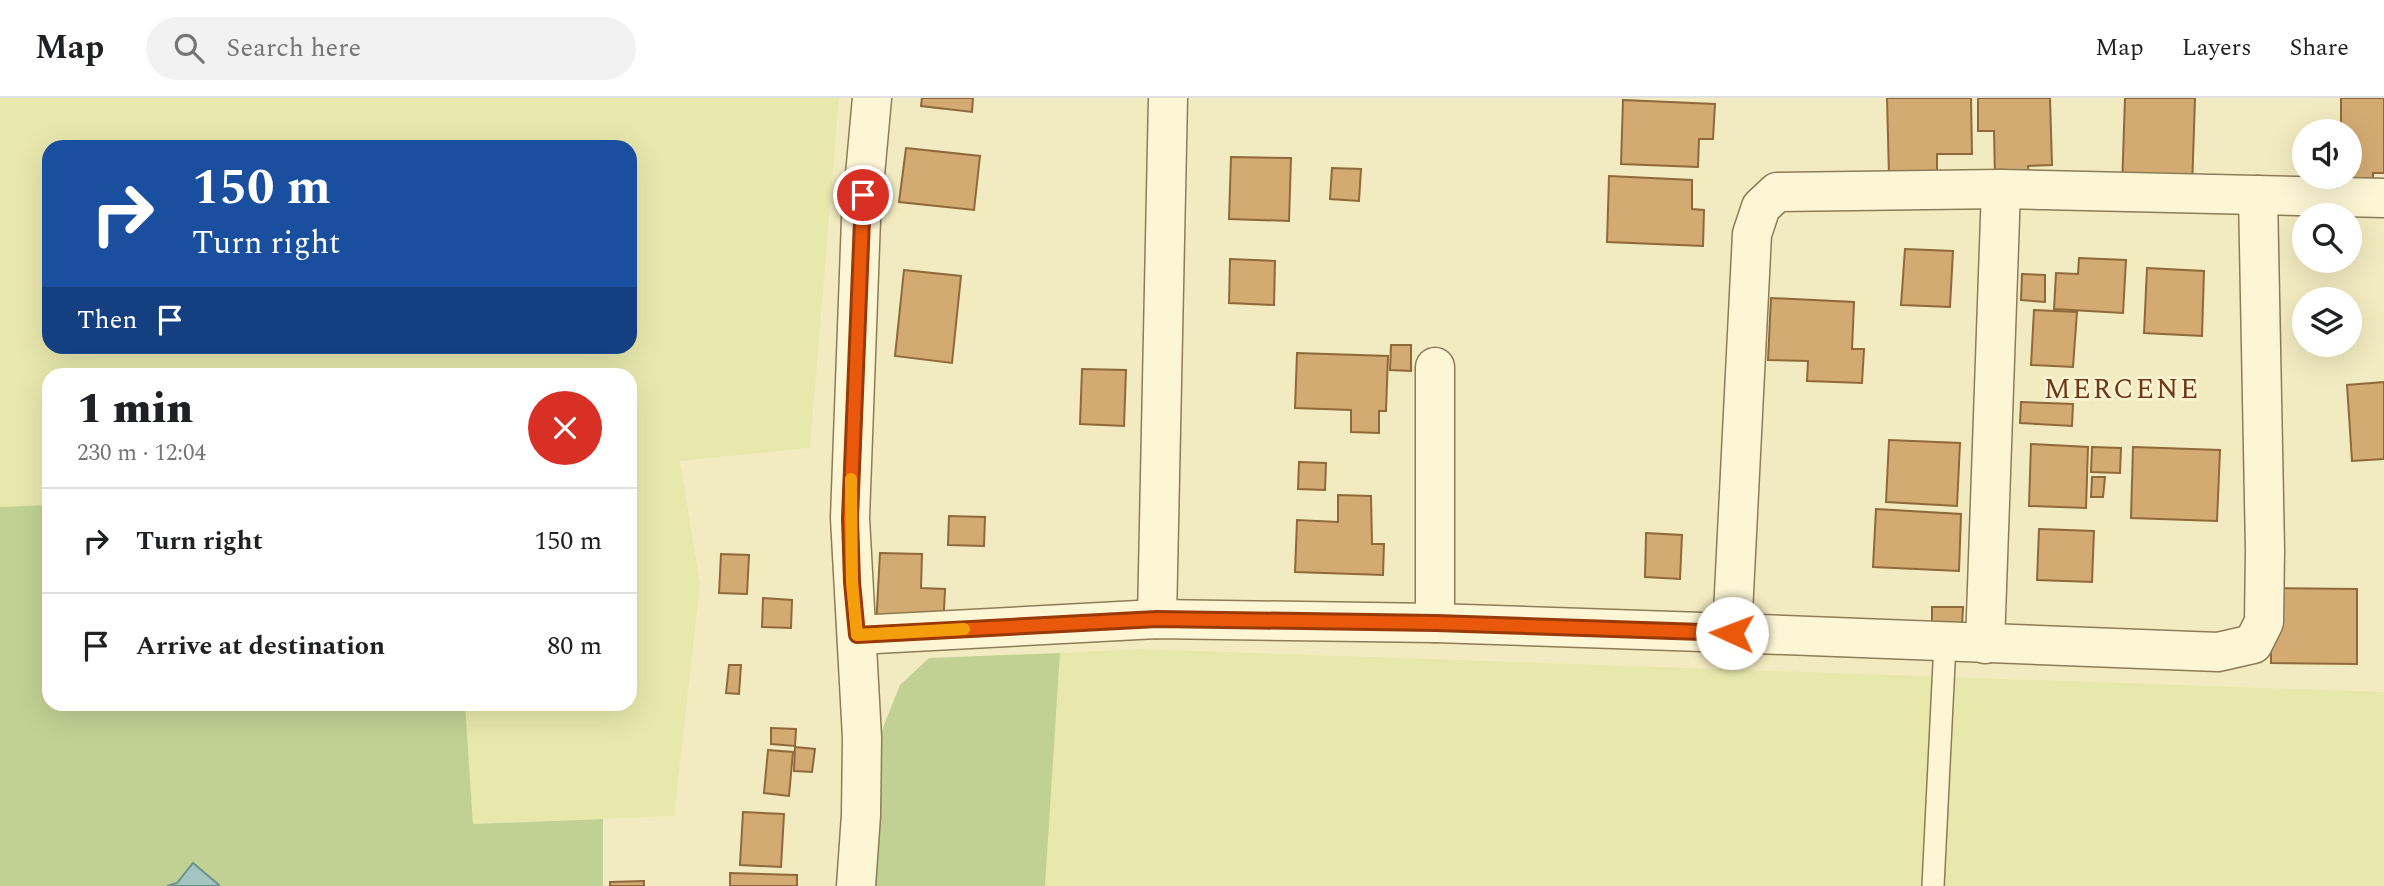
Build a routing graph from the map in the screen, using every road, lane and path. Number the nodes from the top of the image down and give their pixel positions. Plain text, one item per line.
1 (872, 98) edge
2 (1168, 98) edge
3 (2001, 190) junction
4 (2258, 195) junction
5 (2384, 198) edge
6 (1435, 367) dead end
7 (1157, 619) junction
8 (1436, 623) junction
9 (1732, 633) junction
10 (857, 635) junction
11 (1945, 643) junction
12 (1985, 644) junction
13 (856, 886) edge
14 (1933, 886) edge

1 - 10 street
2 - 7 street
3 - 4 street
3 - 9 street
3 - 12 street
4 - 5 street
4 - 12 street
6 - 8 street
7 - 8 street
7 - 10 street
8 - 9 street
9 - 11 street
10 - 13 street
11 - 12 street
11 - 14 lane

